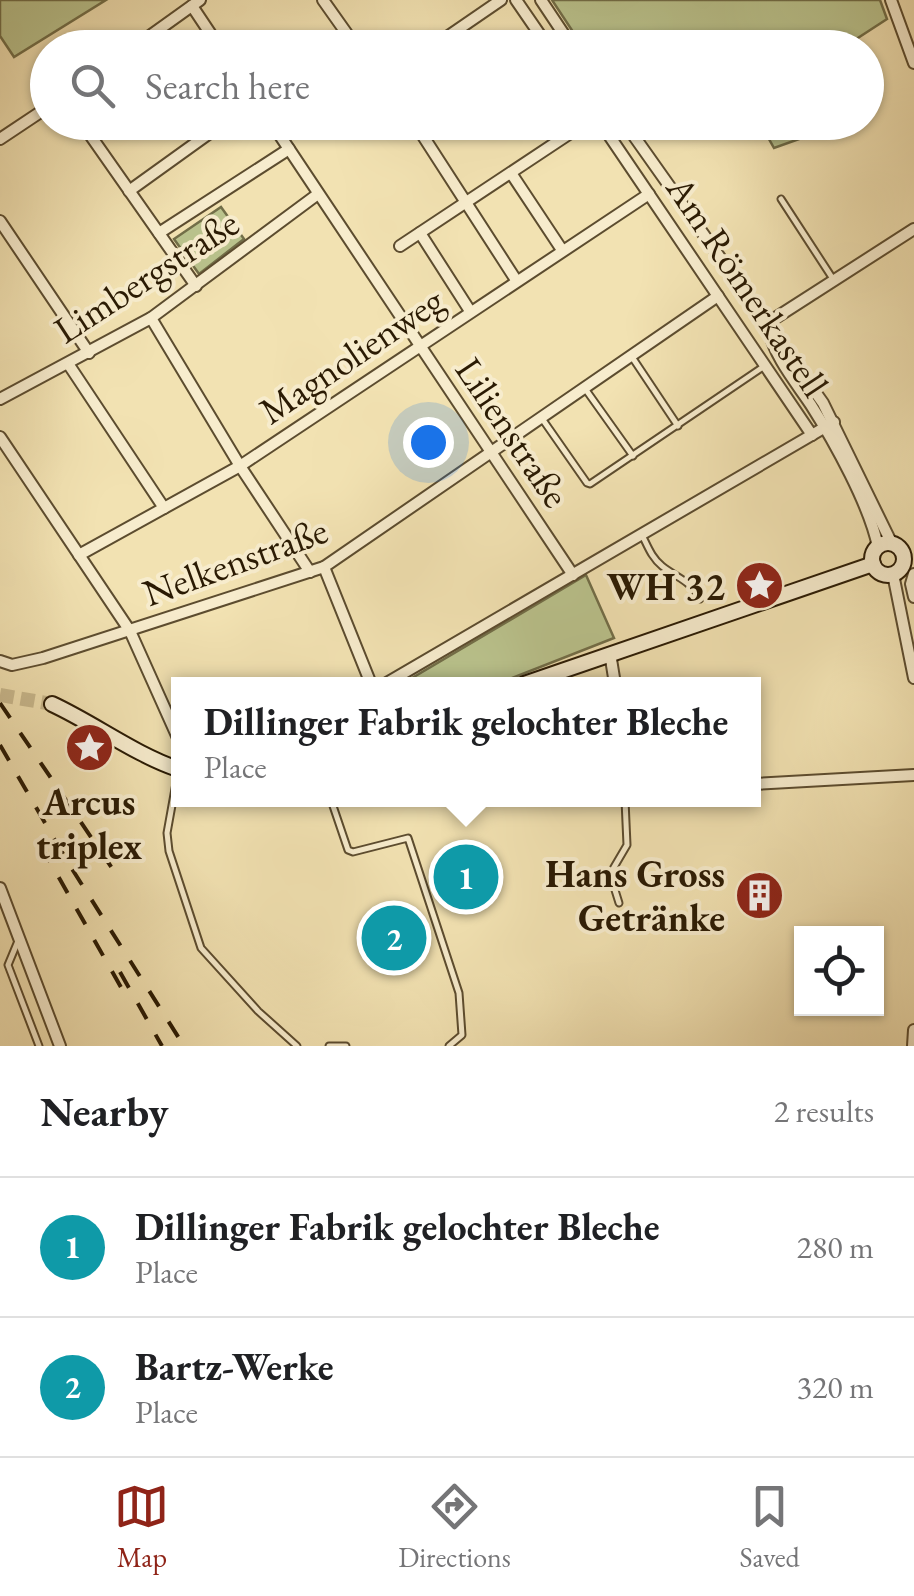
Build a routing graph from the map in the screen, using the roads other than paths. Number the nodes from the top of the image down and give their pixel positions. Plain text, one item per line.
1 (324, 0) edge
2 (501, 0) edge
3 (516, 0) edge
4 (541, 0) edge
5 (891, 0) edge
6 (196, 3) edge
7 (158, 30) edge
8 (210, 30) edge
9 (345, 30) edge
10 (458, 30) edge
11 (537, 30) edge
12 (561, 30) edge
13 (914, 63) edge
14 (30, 119) edge
15 (0, 139) edge
16 (94, 140) edge
17 (200, 140) edge
18 (283, 140) edge
19 (426, 140) edge
20 (560, 140) edge
21 (612, 140) edge
22 (637, 140) edge
23 (289, 149) junction
24 (511, 173) junction
25 (129, 191) junction
26 (318, 194) junction
27 (649, 194) junction
28 (781, 199) dead end
29 (466, 202) junction
30 (0, 221) edge
31 (914, 229) edge
32 (159, 233) junction
33 (420, 233) junction
34 (400, 246) dead end
35 (562, 250) junction
36 (516, 280) junction
37 (835, 282) junction
38 (196, 286) junction
39 (718, 296) junction
40 (470, 311) junction
41 (151, 318) junction
42 (767, 326) junction
43 (419, 346) junction
44 (89, 354) junction
45 (630, 355) junction
46 (68, 365) junction
47 (765, 365) junction
48 (584, 387) junction
49 (0, 398) edge
50 (542, 417) junction
51 (830, 425) junction
52 (678, 426) junction
53 (812, 435) junction
54 (0, 437) edge
55 (490, 453) junction
56 (634, 456) junction
57 (240, 466) junction
58 (164, 508) junction
59 (641, 534) junction
60 (897, 549) edge
61 (79, 555) junction
62 (873, 564) junction
63 (324, 567) junction
64 (310, 572) junction
65 (574, 574) junction
66 (893, 574) junction
67 (914, 574) edge
68 (914, 597) edge
69 (700, 599) dead end
70 (130, 631) junction
71 (610, 653) junction
72 (0, 661) edge
73 (368, 677) edge
74 (398, 677) edge
75 (547, 677) edge
76 (614, 677) edge
77 (914, 678) edge
78 (52, 704) tunnel mouth
79 (171, 722) edge
80 (171, 767) edge
81 (914, 775) edge
82 (761, 784) edge
83 (171, 807) edge
84 (333, 807) edge
85 (625, 807) edge
86 (0, 888) edge
87 (618, 903) dead end
88 (19, 939) junction
89 (914, 1030) edge
90 (39, 1046) edge
91 (60, 1046) edge
92 (296, 1046) edge
93 (329, 1046) edge
94 (346, 1046) edge
95 (449, 1046) edge
96 (913, 1046) edge

1 - 9 street
2 - 10 street
3 - 11 street
4 - 12 street
5 - 13 street
6 - 7 street
6 - 8 street
14 - 15 street
16 - 25 street
17 - 25 street
18 - 23 street, Lilienstraße
19 - 29 street
20 - 24 street
21 - 27 street, Am Römerkastell
22 - 42 street
23 - 26 street, Lilienstraße
23 - 32 street
24 - 29 street
24 - 35 street
25 - 32 street
26 - 38 street, Limbergstraße
26 - 43 street, Lilienstraße
27 - 35 street, Magnolienweg
27 - 39 street, Am Römerkastell
28 - 37 lane
29 - 33 street
29 - 36 street
30 - 44 street
31 - 37 street
32 - 38 street
33 - 34 street
33 - 40 street
35 - 36 street, Magnolienweg
36 - 40 street, Magnolienweg
37 - 42 street
38 - 41 street, Limbergstraße
39 - 45 street, Nelkenstraße
39 - 47 street, Am Römerkastell
40 - 43 street, Magnolienweg
41 - 44 street, Limbergstraße
41 - 57 street
42 - 51 street
43 - 55 street, Lilienstraße
43 - 57 street, Magnolienweg
44 - 46 street, Limbergstraße
45 - 48 street, Nelkenstraße
45 - 52 lane
46 - 49 street, Limbergstraße
46 - 58 street
47 - 52 lane
47 - 53 street, Am Römerkastell
48 - 50 street, Nelkenstraße
48 - 56 lane
50 - 55 street, Nelkenstraße
50 - 56 lane
51 - 53 street
51 - 60 street
52 - 56 lane
53 - 59 street
54 - 61 street
55 - 63 street, Nelkenstraße
55 - 65 street, Lilienstraße
57 - 58 street, Magnolienweg
57 - 64 street
58 - 61 street, Magnolienweg
59 - 65 street
59 - 69 lane
60 - 62 street
60 - 66 street
61 - 70 street
62 - 66 street
62 - 71 street
63 - 64 street, Nelkenstraße
63 - 73 street
64 - 70 street, Nelkenstraße
65 - 74 street
66 - 77 street
67 - 68 street
70 - 72 street, Nelkenstraße
70 - 79 street
71 - 75 street
71 - 76 street
78 - 80 street
81 - 82 street
83 - 92 lane
84 - 95 lane
85 - 87 lane
86 - 88 street
88 - 90 lane
88 - 91 street
89 - 96 street
93 - 94 lane

